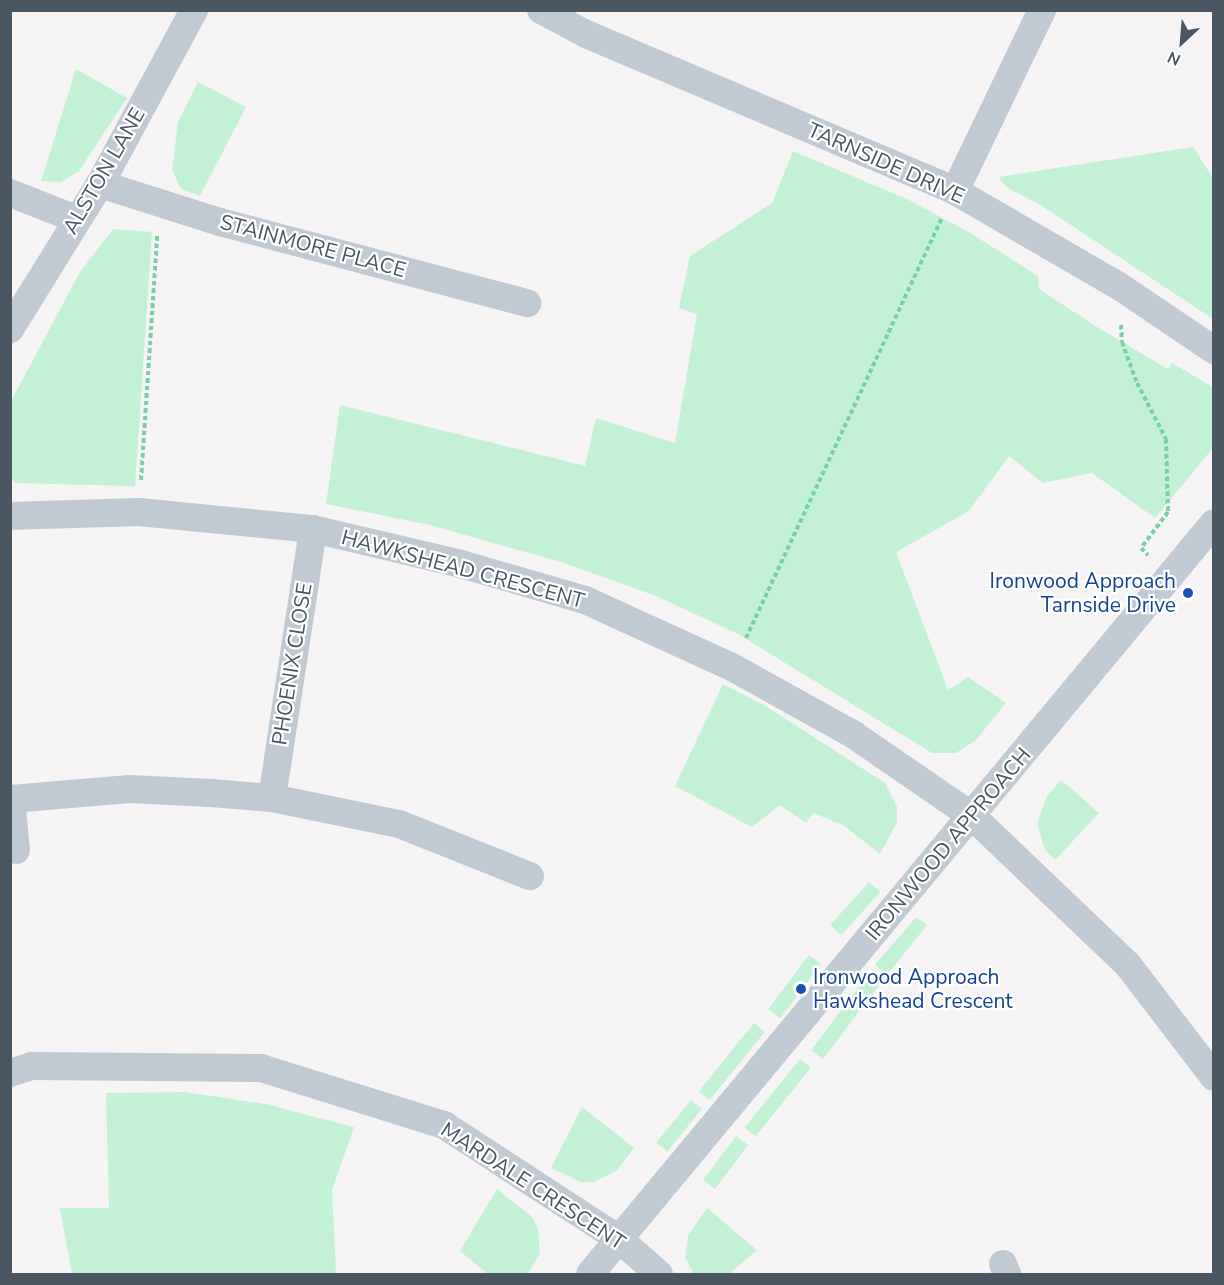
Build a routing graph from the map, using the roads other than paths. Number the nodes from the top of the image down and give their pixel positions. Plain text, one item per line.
1 (194, 10) edge
2 (541, 10) edge
3 (1042, 10) edge
4 (100, 184) junction
5 (956, 191) junction
6 (10, 193) edge
7 (76, 219) junction
8 (527, 303) dead end
9 (10, 329) edge
10 (1214, 350) edge
11 (10, 516) edge
12 (1214, 523) edge
13 (313, 529) junction
14 (272, 798) junction
15 (972, 816) junction
16 (16, 850) dead end
17 (530, 876) dead end
18 (10, 1073) edge
19 (1214, 1077) edge
20 (619, 1239) junction
21 (590, 1275) edge
22 (659, 1275) edge

1 - 4 street, ALSTON LANE
2 - 5 street, TARNSIDE DRIVE
3 - 5 street
4 - 7 street, ALSTON LANE
4 - 8 street, STAINMORE PLACE
5 - 10 street, TARNSIDE DRIVE
6 - 7 street
7 - 9 street, ALSTON LANE
11 - 13 street, HAWKSHEAD CRESCENT
12 - 15 street, IRONWOOD APPROACH
13 - 14 street, PHOENIX CLOSE
13 - 15 street, HAWKSHEAD CRESCENT
14 - 16 street
14 - 17 street
15 - 19 street, HAWKSHEAD CRESCENT
15 - 20 street, IRONWOOD APPROACH
18 - 20 street, MARDALE CRESCENT
20 - 21 street, IRONWOOD APPROACH
20 - 22 street, MARDALE CRESCENT

